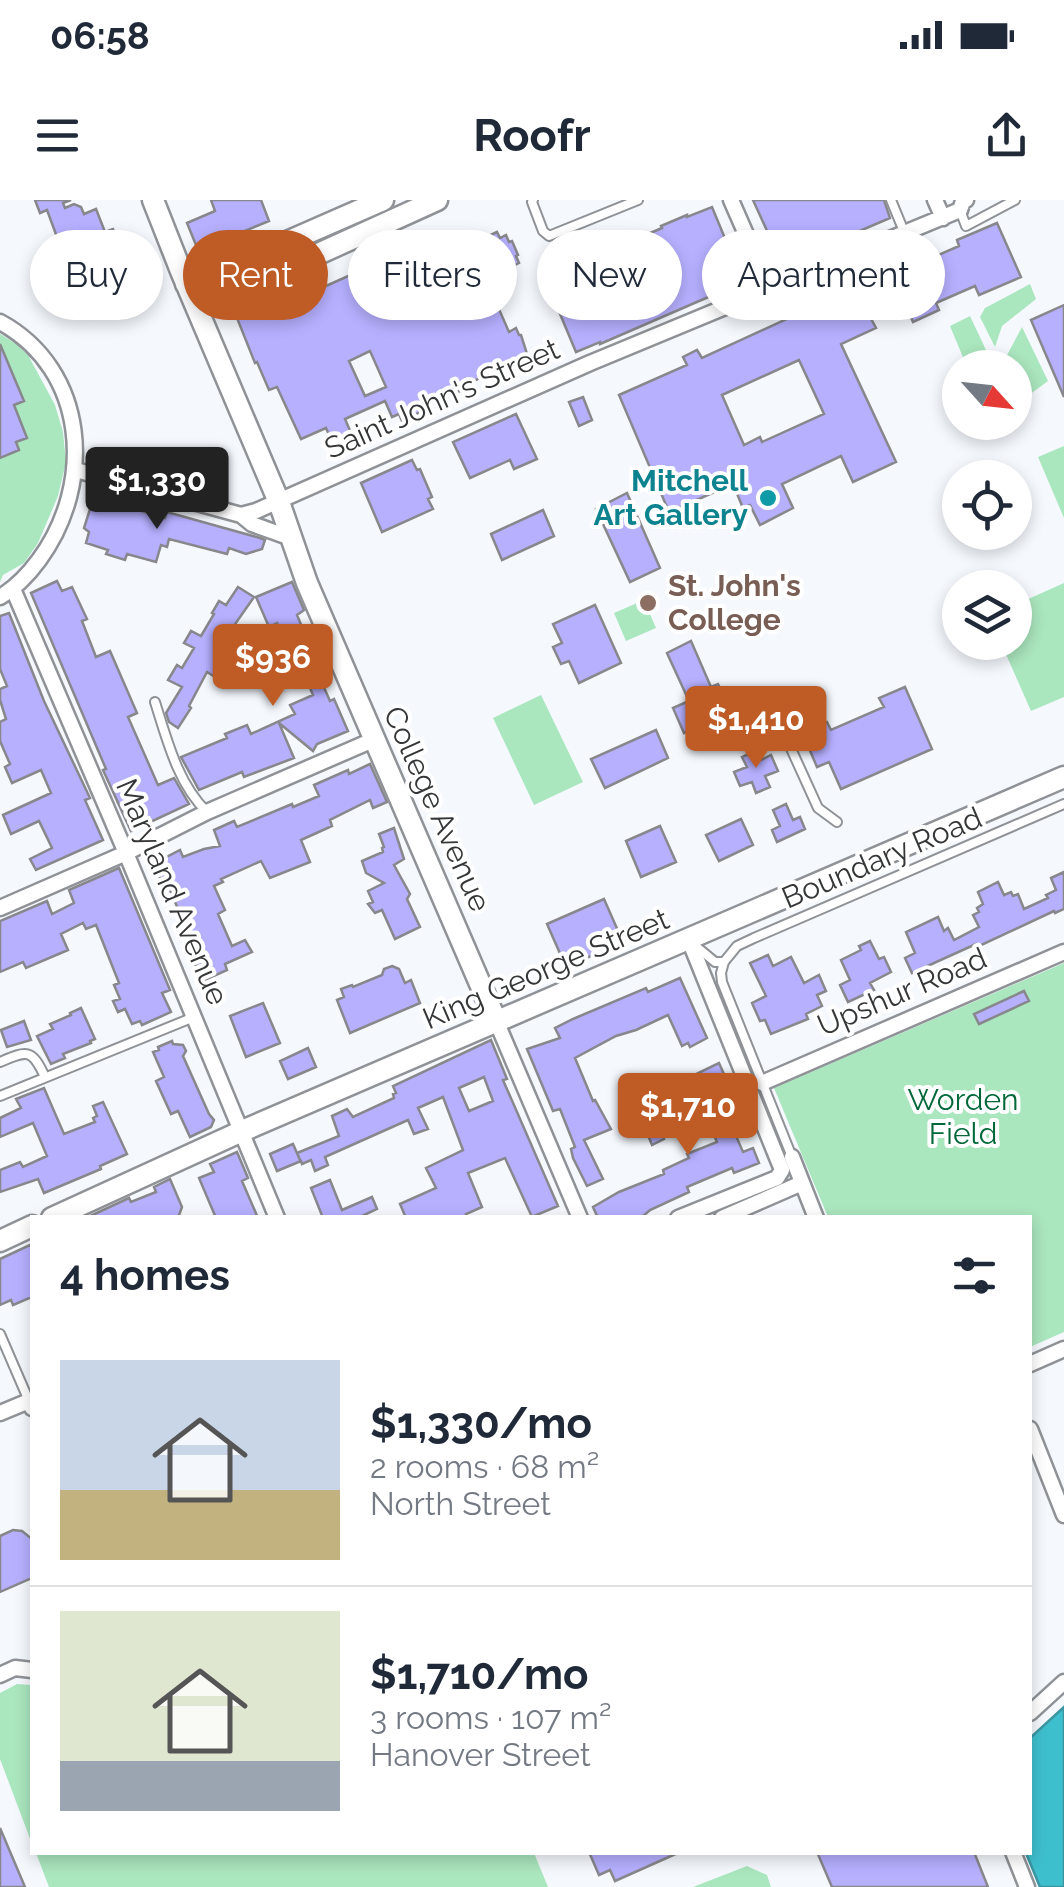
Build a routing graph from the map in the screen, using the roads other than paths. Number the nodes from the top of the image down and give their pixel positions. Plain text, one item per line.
1 (153, 200) edge
2 (383, 200) edge
3 (437, 200) edge
4 (534, 200) edge
5 (638, 200) edge
6 (731, 200) edge
7 (891, 200) edge
8 (935, 200) edge
9 (1015, 200) edge
10 (963, 205) edge
11 (943, 218) junction
12 (314, 230) edge
13 (744, 230) edge
14 (903, 230) edge
15 (914, 230) edge
16 (328, 250) edge
17 (183, 276) edge
18 (702, 316) edge
19 (202, 320) edge
20 (0, 322) edge
21 (76, 470) junction
22 (279, 502) junction
23 (241, 515) junction
24 (291, 538) junction
25 (6, 593) edge
26 (155, 702) dead end
27 (768, 728) dead end
28 (374, 740) junction
29 (1064, 777) edge
30 (1064, 804) edge
31 (207, 812) junction
32 (838, 822) dead end
33 (126, 854) junction
34 (0, 908) edge
35 (689, 940) junction
36 (1064, 952) edge
37 (724, 962) junction
38 (194, 1017) junction
39 (497, 1023) junction
40 (0, 1062) edge
41 (45, 1077) junction
42 (762, 1083) junction
43 (0, 1096) edge
44 (240, 1132) junction
45 (787, 1164) junction
46 (802, 1183) junction
47 (59, 1215) edge
48 (276, 1215) edge
49 (579, 1215) edge
50 (685, 1215) edge
51 (729, 1215) edge
52 (815, 1215) edge
53 (30, 1227) edge
54 (0, 1241) edge
55 (0, 1334) edge
56 (1064, 1349) edge
57 (1032, 1363) edge
58 (30, 1403) edge
59 (30, 1405) edge
60 (0, 1413) edge
61 (1032, 1434) edge
62 (1064, 1514) edge
63 (30, 1670) edge
64 (0, 1675) edge
65 (1064, 1682) edge
66 (1032, 1712) edge
67 (1013, 1855) edge
68 (1027, 1887) edge

1 - 17 main road, College Avenue
2 - 12 main road
3 - 16 main road
4 - 5 lane
6 - 13 street
7 - 14 lane
8 - 11 street
9 - 10 lane
10 - 11 street, Saint John's Street
11 - 15 street, Saint John's Street
18 - 22 street, Saint John's Street
19 - 22 main road, College Avenue
20 - 21 street
21 - 23 street
21 - 25 street
22 - 23 street, Saint John's Street
22 - 24 main road, College Avenue
23 - 24 street
24 - 28 main road, College Avenue
25 - 33 street, Maryland Avenue
26 - 31 lane
27 - 32 lane
28 - 31 street
28 - 39 main road, College Avenue
29 - 35 main road, King George Street
30 - 37 lane, Boundary Road
31 - 33 street
33 - 34 street
33 - 38 street, Maryland Avenue
35 - 37 lane
35 - 39 main road, King George Street
35 - 45 street
36 - 42 street, Upshur Road
37 - 42 lane
38 - 41 lane
38 - 44 street, Maryland Avenue
39 - 44 main road, King George Street
39 - 49 street, College Avenue
40 - 41 lane
41 - 43 lane
42 - 45 lane
44 - 47 main road, King George Street
44 - 48 street, Maryland Avenue
45 - 46 street
45 - 50 street
46 - 51 street
46 - 52 street
53 - 54 main road
55 - 58 lane
56 - 57 street
59 - 60 street
61 - 62 street
63 - 64 street
65 - 66 street
67 - 68 street

